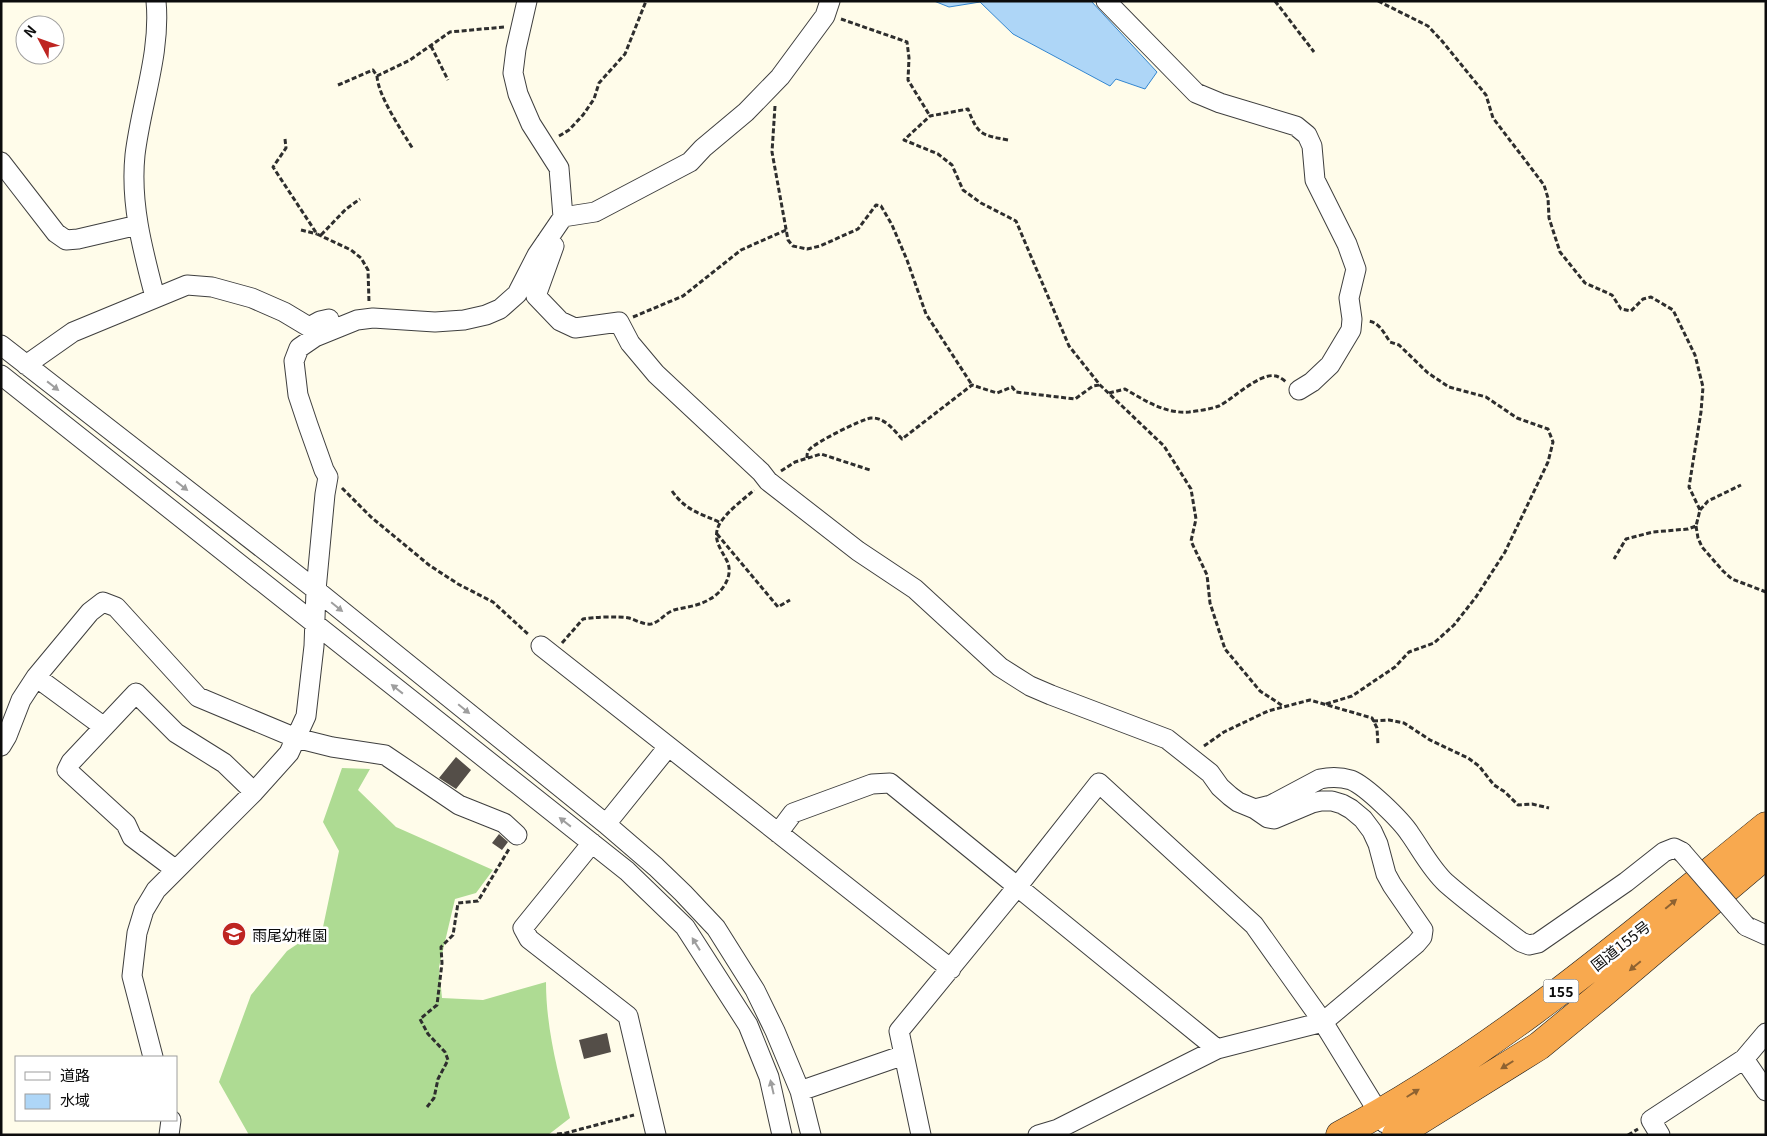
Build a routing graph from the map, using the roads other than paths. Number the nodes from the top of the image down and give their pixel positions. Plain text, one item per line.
1 (156, 1) edge
2 (526, 1) edge
3 (1106, 1) edge
4 (828, 7) edge
5 (1, 162) edge
6 (563, 217) junction
7 (138, 225) junction
8 (548, 239) junction
9 (154, 297) junction
10 (371, 314) junction
11 (1, 345) edge
12 (26, 365) junction
13 (1, 375) edge
14 (1299, 390) road end
15 (316, 590) junction
16 (315, 624) junction
17 (546, 650) road end
18 (36, 677) junction
19 (8, 718) edge
20 (104, 727) junction
21 (296, 738) junction
22 (1, 746) edge
23 (668, 747) junction
24 (254, 792) junction
25 (1255, 809) junction
26 (606, 824) junction
27 (1766, 826) edge
28 (778, 833) junction
29 (517, 835) road end
30 (592, 843) junction
31 (1766, 855) edge
32 (176, 870) junction
33 (1017, 888) junction
34 (1766, 936) edge
35 (951, 969) junction
36 (1323, 1022) junction
37 (1766, 1033) edge
38 (1217, 1049) junction
39 (904, 1055) junction
40 (153, 1056) edge
41 (1744, 1059) junction
42 (800, 1091) junction
43 (1766, 1092) edge
44 (170, 1121) edge
45 (1389, 1128) edge
46 (169, 1135) edge
47 (656, 1135) edge
48 (782, 1135) edge
49 (811, 1135) edge
50 (921, 1135) edge
51 (1038, 1135) edge
52 (1340, 1135) edge
53 (1660, 1135) edge

1 - 7 street
2 - 6 street
3 - 14 street
4 - 6 street
5 - 7 street
6 - 8 street
7 - 9 street
8 - 10 street
8 - 25 street
9 - 10 street
9 - 12 street
10 - 15 street
11 - 12 street
12 -> 15 street
13 - 16 street
15 - 16 street
15 -> 26 street
16 - 21 street
30 -> 16 street
17 - 23 street
18 - 19 street
18 - 20 street
18 - 21 street
19 - 22 street
20 - 24 street
20 - 32 street
21 - 24 street
21 - 29 street
23 - 26 street
23 - 28 street
24 - 32 street
25 - 34 street, bridge
25 - 36 street
26 - 42 street
45 -> 27 highway, 国道155号 / 155
28 - 33 street
28 - 35 street
30 - 47 street
48 -> 30 street
31 -> 45 highway, 国道155号 / 155
32 - 40 street
33 - 35 street
33 - 36 street
33 - 38 street
35 - 39 street
36 - 38 street
36 - 45 street
37 - 41 street
38 - 51 street
39 - 42 street
39 - 50 street
41 - 43 street
41 - 53 street
42 - 49 street
44 - 46 street
45 - 52 highway, 国道155号 / 155

